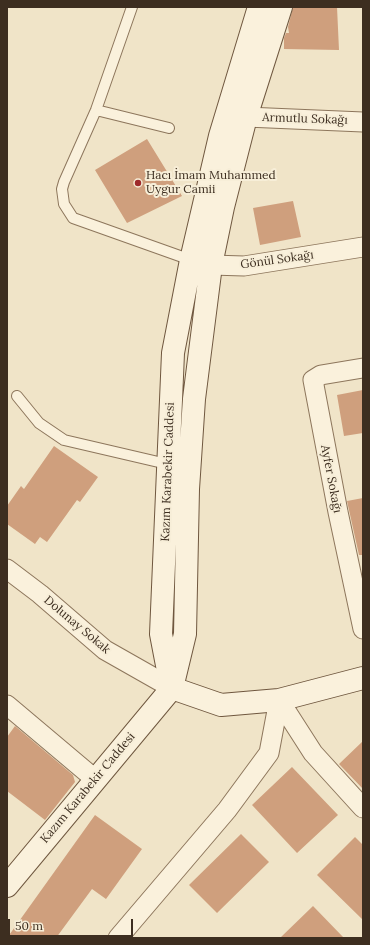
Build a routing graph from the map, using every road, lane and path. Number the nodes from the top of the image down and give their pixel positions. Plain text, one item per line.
1 (132, 7) edge
2 (259, 7) edge
3 (282, 7) edge
4 (96, 110) junction
5 (246, 118) junction
6 (363, 122) edge
7 (169, 128) dead end
8 (363, 246) edge
9 (201, 263) junction
10 (363, 368) edge
11 (17, 396) dead end
12 (168, 464) junction
13 (7, 569) edge
14 (363, 629) edge
15 (363, 678) edge
16 (172, 688) junction
17 (279, 700) junction
18 (7, 705) edge
19 (96, 780) junction
20 (363, 808) edge
21 (10, 877) edge
22 (126, 935) edge

1 - 4 lane
2 - 9 street, Kazım Karabekir Caddesi
3 - 5 street
4 - 7 lane
4 - 9 lane
5 - 6 street, Armutlu Sokağı
5 - 9 street
8 - 9 street, Gönül Sokağı
9 - 12 street, Kazım Karabekir Caddesi
9 - 16 street
10 - 14 street, Ayfer Sokağı
11 - 12 lane
12 - 16 street, Kazım Karabekir Caddesi
13 - 16 street, Dolunay Sokak
15 - 17 street
16 - 17 street
16 - 19 street, Kazım Karabekir Caddesi
17 - 20 street
17 - 22 street
18 - 19 street
19 - 21 street, Kazım Karabekir Caddesi

